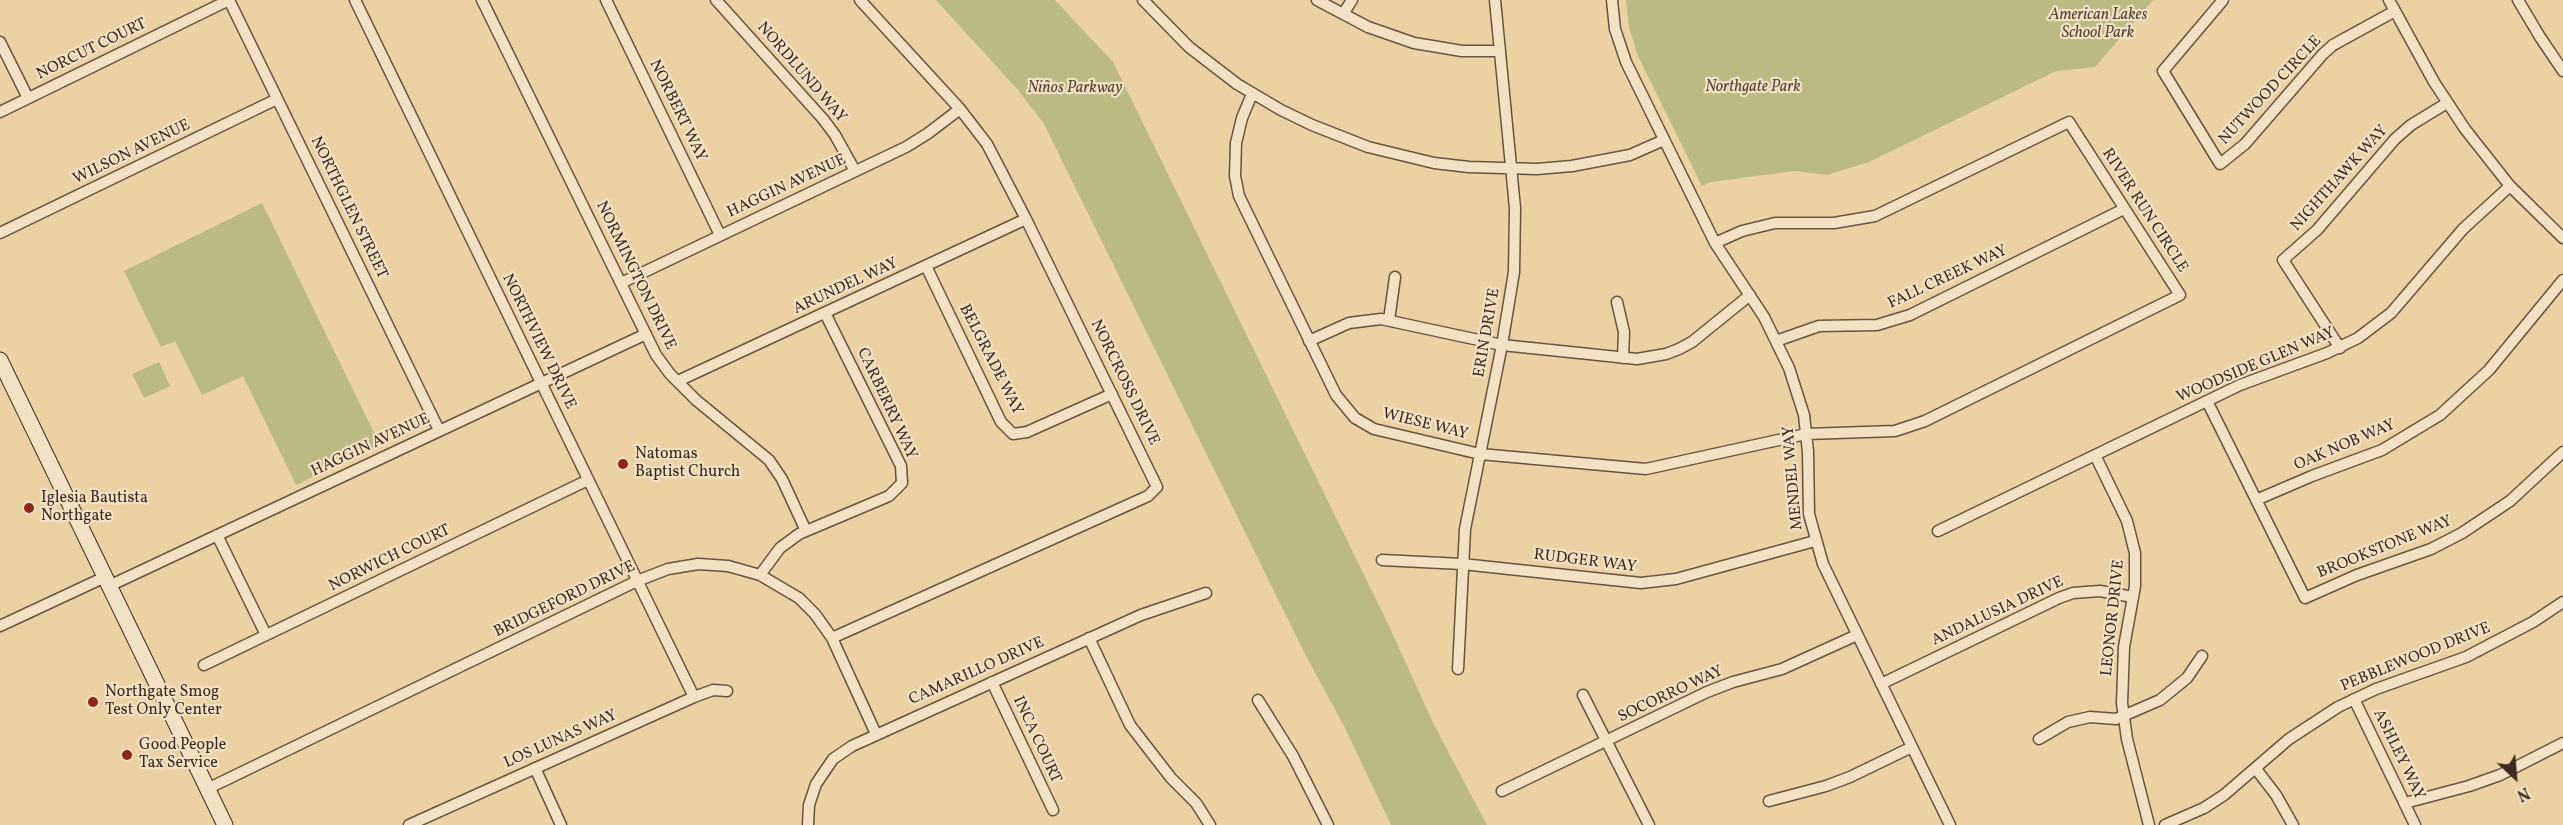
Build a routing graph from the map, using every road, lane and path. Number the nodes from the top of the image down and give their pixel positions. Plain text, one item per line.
1 (229, 0) edge
2 (355, 0) edge
3 (482, 0) edge
4 (606, 0) edge
5 (716, 0) edge
6 (860, 0) edge
7 (1143, 0) edge
8 (1317, 0) edge
9 (1352, 0) edge
10 (1495, 0) edge
11 (1612, 0) edge
12 (2223, 0) edge
13 (2389, 0) edge
14 (2518, 0) edge
15 (2395, 11) junction
16 (1343, 14) junction
17 (0, 42) edge
18 (1500, 51) junction
19 (2563, 71) edge
20 (1252, 94) junction
21 (28, 98) junction
22 (277, 99) junction
23 (2447, 103) junction
24 (960, 109) junction
25 (0, 112) edge
26 (1664, 140) junction
27 (1511, 169) junction
28 (855, 171) junction
29 (2510, 186) junction
30 (2124, 209) junction
31 (1026, 219) junction
32 (0, 233) edge
33 (720, 235) junction
34 (2563, 238) edge
35 (1715, 243) junction
36 (926, 266) junction
37 (1395, 277) dead end
38 (2563, 280) edge
39 (621, 283) junction
40 (1750, 295) junction
41 (1617, 302) dead end
42 (825, 313) junction
43 (1389, 320) junction
44 (646, 334) junction
45 (1309, 341) junction
46 (1776, 341) junction
47 (1502, 345) junction
48 (2340, 348) junction
49 (1623, 358) junction
50 (0, 360) edge
51 (678, 381) junction
52 (541, 382) junction
53 (1112, 394) junction
54 (2207, 401) junction
55 (439, 430) junction
56 (1806, 434) junction
57 (2563, 452) edge
58 (1480, 454) junction
59 (2095, 455) junction
60 (588, 480) junction
61 (2256, 500) junction
62 (806, 531) junction
63 (1938, 531) dead end
64 (217, 535) junction
65 (1815, 541) junction
66 (1382, 560) dead end
67 (1462, 564) junction
68 (760, 575) junction
69 (107, 581) junction
70 (638, 581) junction
71 (1206, 593) dead end
72 (2133, 597) junction
73 (2563, 602) edge
74 (0, 626) edge
75 (266, 635) junction
76 (1857, 635) junction
77 (832, 638) junction
78 (1089, 638) junction
79 (2202, 656) dead end
80 (204, 665) dead end
81 (1458, 669) dead end
82 (993, 682) junction
83 (1881, 684) junction
84 (728, 691) dead end
85 (1582, 695) dead end
86 (693, 697) junction
87 (2354, 699) junction
88 (1258, 700) dead end
89 (2123, 716) junction
90 (876, 734) junction
91 (2038, 739) dead end
92 (1608, 741) junction
93 (2563, 743) edge
94 (1912, 747) junction
95 (535, 768) junction
96 (2256, 769) junction
97 (207, 789) junction
98 (1502, 791) dead end
99 (1769, 801) dead end
100 (2405, 803) junction
101 (1053, 810) dead end
102 (225, 825) edge
103 (409, 825) edge
104 (561, 825) edge
105 (807, 825) edge
106 (1210, 825) edge
107 (1328, 825) edge
108 (1649, 825) edge
109 (1950, 825) edge
110 (2149, 825) edge
111 (2165, 825) edge
112 (2293, 825) edge
113 (2415, 825) edge

1 - 21 street, NORCUT COURT
1 - 22 street, NORTHGLEN STREET
2 - 52 street, NORTHVIEW DRIVE
3 - 39 street, NORMINGTON DRIVE
4 - 33 street, NORBERT WAY
5 - 28 street, NORDLUND WAY
6 - 24 street, NORCROSS DRIVE
7 - 20 street
8 - 16 street
9 - 16 street
10 - 18 street, ERIN DRIVE
11 - 26 street, MENDEL WAY
12 - 15 street, NUTWOOD CIRCLE
13 - 15 street
14 - 19 street
15 - 23 street
16 - 18 street
17 - 21 street
18 - 27 street, ERIN DRIVE
20 - 27 street
20 - 45 street, WIESE WAY
21 - 25 street, NORCUT COURT
22 - 32 street, WILSON AVENUE
22 - 55 street, NORTHGLEN STREET
23 - 29 street
23 - 48 street, NIGHTHAWK WAY
24 - 28 street, HAGGIN AVENUE
24 - 31 street, NORCROSS DRIVE
26 - 27 street
26 - 35 street, MENDEL WAY
27 - 47 street, ERIN DRIVE
28 - 33 street, HAGGIN AVENUE
29 - 34 street
29 - 48 street, WOODSIDE GLEN WAY
30 - 35 street, RIVER RUN CIRCLE
30 - 46 street, FALL CREEK WAY
30 - 56 street, RIVER RUN CIRCLE
31 - 36 street, ARUNDEL WAY
31 - 53 street, NORCROSS DRIVE
33 - 39 street, HAGGIN AVENUE
35 - 40 street, MENDEL WAY
36 - 42 street, ARUNDEL WAY
36 - 53 street, BELGRADE WAY
37 - 43 street
38 - 61 street, OAK NOB WAY
39 - 44 street, NORMINGTON DRIVE
40 - 46 street, MENDEL WAY
40 - 49 street
41 - 49 street
42 - 51 street, ARUNDEL WAY
42 - 62 street, CARBERRY WAY
43 - 45 street
43 - 47 street
44 - 51 street, NORMINGTON DRIVE
44 - 52 street, HAGGIN AVENUE
45 - 58 street, WIESE WAY
46 - 56 street, MENDEL WAY
47 - 49 street
47 - 58 street, ERIN DRIVE
48 - 54 street, WOODSIDE GLEN WAY
50 - 69 main road
51 - 62 street, NORMINGTON DRIVE
52 - 55 street, HAGGIN AVENUE
52 - 60 street, NORTHVIEW DRIVE
53 - 77 street, NORCROSS DRIVE
54 - 59 street, WOODSIDE GLEN WAY
54 - 61 street, BROOKSTONE WAY
55 - 64 street, HAGGIN AVENUE
56 - 58 street, WIESE WAY
56 - 65 street, MENDEL WAY
57 - 61 street, BROOKSTONE WAY
58 - 67 street, ERIN DRIVE
59 - 63 street, WOODSIDE GLEN WAY
59 - 72 street, LEONOR DRIVE
60 - 70 street, NORTHVIEW DRIVE
60 - 75 street, NORWICH COURT
62 - 68 street, CARBERRY WAY
64 - 69 street, HAGGIN AVENUE
64 - 75 street
65 - 67 street, RUDGER WAY
65 - 76 street, MENDEL WAY
66 - 67 street, RUDGER WAY
67 - 81 street, ERIN DRIVE
68 - 70 street, BRIDGEFORD DRIVE
68 - 77 street, BRIDGEFORD DRIVE
69 - 74 street, HAGGIN AVENUE
69 - 97 main road
70 - 86 street, NORTHVIEW DRIVE
70 - 97 street, BRIDGEFORD DRIVE
71 - 78 street, CAMARILLO DRIVE
72 - 83 street, ANDALUSIA DRIVE
72 - 89 street, LEONOR DRIVE
73 - 87 street, PEBBLEWOOD DRIVE
75 - 80 street, NORWICH COURT
76 - 83 street, MENDEL WAY
76 - 92 street, SOCORRO WAY
77 - 90 street, BRIDGEFORD DRIVE
78 - 82 street, CAMARILLO DRIVE
78 - 106 street
79 - 89 street
82 - 90 street, CAMARILLO DRIVE
82 - 101 street, INCA COURT
83 - 94 street, MENDEL WAY
84 - 86 street, LOS LUNAS WAY
85 - 92 street
86 - 95 street, LOS LUNAS WAY
87 - 96 street, PEBBLEWOOD DRIVE
87 - 100 street, ASHLEY WAY
88 - 107 street
89 - 91 street
89 - 110 street, LEONOR DRIVE
90 - 105 street, CAMARILLO DRIVE
92 - 98 street, SOCORRO WAY
92 - 108 street
93 - 100 street
94 - 99 street
94 - 109 street, MENDEL WAY
95 - 103 street, LOS LUNAS WAY
95 - 104 street
96 - 111 street, PEBBLEWOOD DRIVE
96 - 112 street
97 - 102 main road
100 - 113 street, ASHLEY WAY

